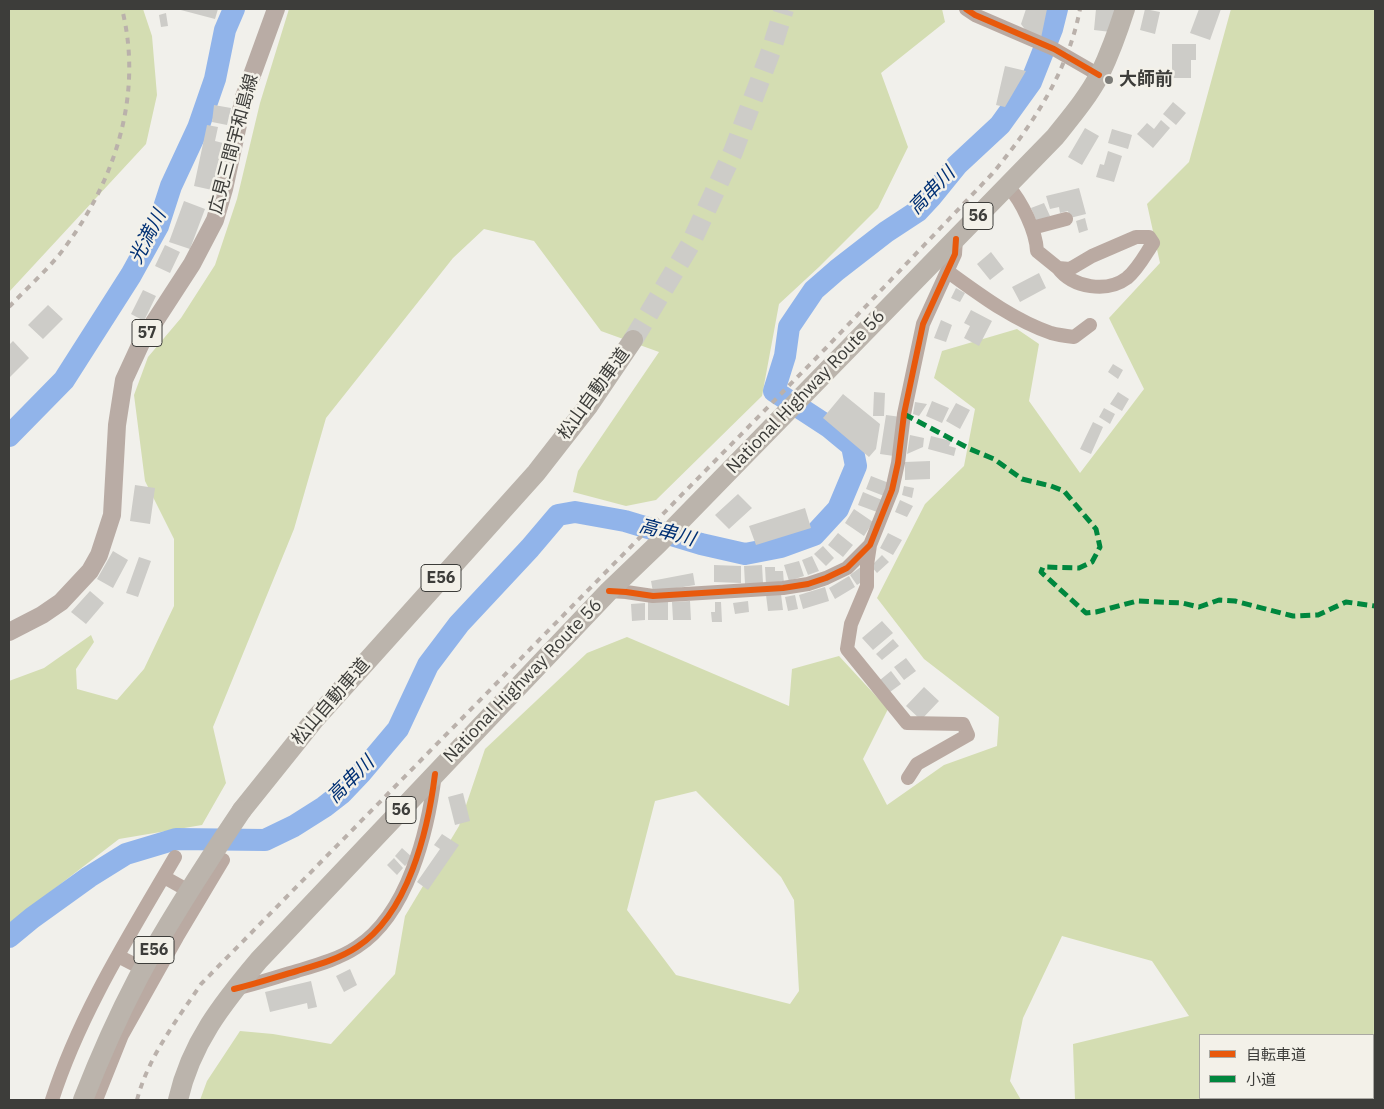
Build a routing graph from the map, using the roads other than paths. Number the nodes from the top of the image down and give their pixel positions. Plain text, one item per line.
1 (276, 9) edge
2 (966, 9) edge
3 (1125, 9) edge
4 (1099, 75) junction
5 (1008, 186) junction
6 (1066, 219) dead end
7 (1032, 228) junction
8 (956, 239) junction
9 (1058, 268) junction
10 (947, 272) junction
11 (1090, 325) dead end
12 (633, 340) tunnel mouth
13 (870, 544) junction
14 (609, 591) junction
15 (9, 632) edge
16 (435, 774) junction
17 (908, 778) dead end
18 (175, 857) dead end
19 (223, 860) dead end
20 (164, 877) junction
21 (200, 898) junction
22 (118, 956) junction
23 (156, 976) junction
24 (234, 989) junction
25 (52, 1100) edge
26 (83, 1100) edge
27 (96, 1100) edge
28 (178, 1100) edge

1 - 15 main road, 広見三間宇和島線 / 57
2 - 4 street
3 - 4 highway, National Highway Route 56 / 56
4 - 5 highway, National Highway Route 56 / 56
5 - 7 street
5 - 8 highway, National Highway Route 56 / 56
6 - 7 street
7 - 9 street
8 - 10 street
8 - 14 highway, National Highway Route 56 / 56
9 - 9 street
10 - 11 street
10 - 13 street
12 - 26 highway, 松山自動車道 / E56, bridge
13 - 14 street
13 - 17 street
14 - 16 highway, National Highway Route 56 / 56
16 - 24 highway, National Highway Route 56 / 56
16 - 24 street
18 - 20 street
19 - 21 street
20 - 21 street
20 - 22 street
21 - 23 street
22 - 23 street
22 - 25 street
23 - 27 street
24 - 28 highway, National Highway Route 56 / 56

